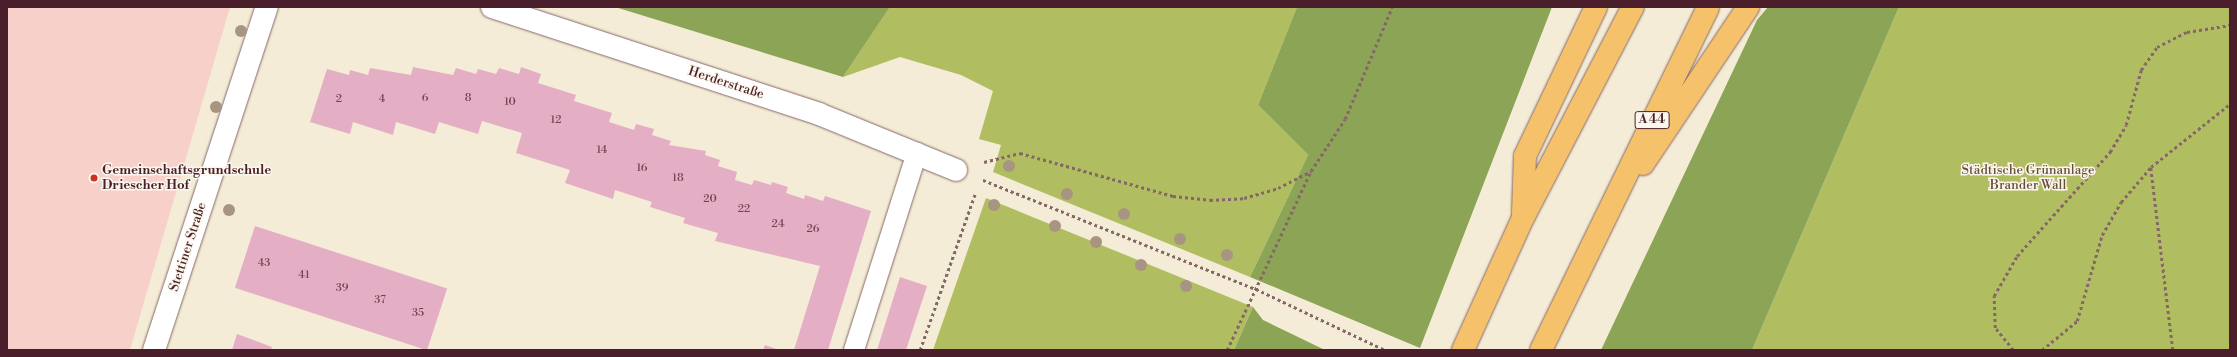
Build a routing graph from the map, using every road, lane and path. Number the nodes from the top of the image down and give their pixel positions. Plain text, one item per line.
1 (267, 7) edge
2 (492, 7) edge
3 (1392, 7) edge
4 (1596, 7) edge
5 (1633, 7) edge
6 (1708, 7) edge
7 (1748, 7) edge
8 (2230, 25) edge
9 (2230, 104) edge
10 (917, 153) junction
11 (987, 161) junction
12 (985, 167) dead end
13 (2151, 167) junction
14 (956, 170) joint
15 (1311, 171) junction
16 (983, 173) dead end
17 (980, 179) junction
18 (1523, 218) junction
19 (1597, 234) junction
20 (1256, 289) junction
21 (1467, 343) edge
22 (1543, 345) edge
23 (154, 350) edge
24 (854, 350) edge
25 (920, 350) edge
26 (1227, 350) edge
27 (1384, 350) edge
28 (2013, 350) edge
29 (2042, 350) edge
30 (2173, 350) edge

1 - 23 street, Stettiner Straße
2 - 10 street, Herderstraße
3 - 15 path
4 - 18 highway
5 - 18 highway
6 - 19 highway, A 44
7 - 19 highway
8 - 28 path
9 - 13 path
10 - 14 street, Herderstraße
10 - 24 lane
11 - 12 path
11 - 14 path
11 - 15 path
13 - 29 path
13 - 30 path
15 - 20 path
16 - 17 path
17 - 20 path
17 - 25 path
18 - 21 highway
19 - 22 highway, A 44
20 - 26 path
20 - 27 path

